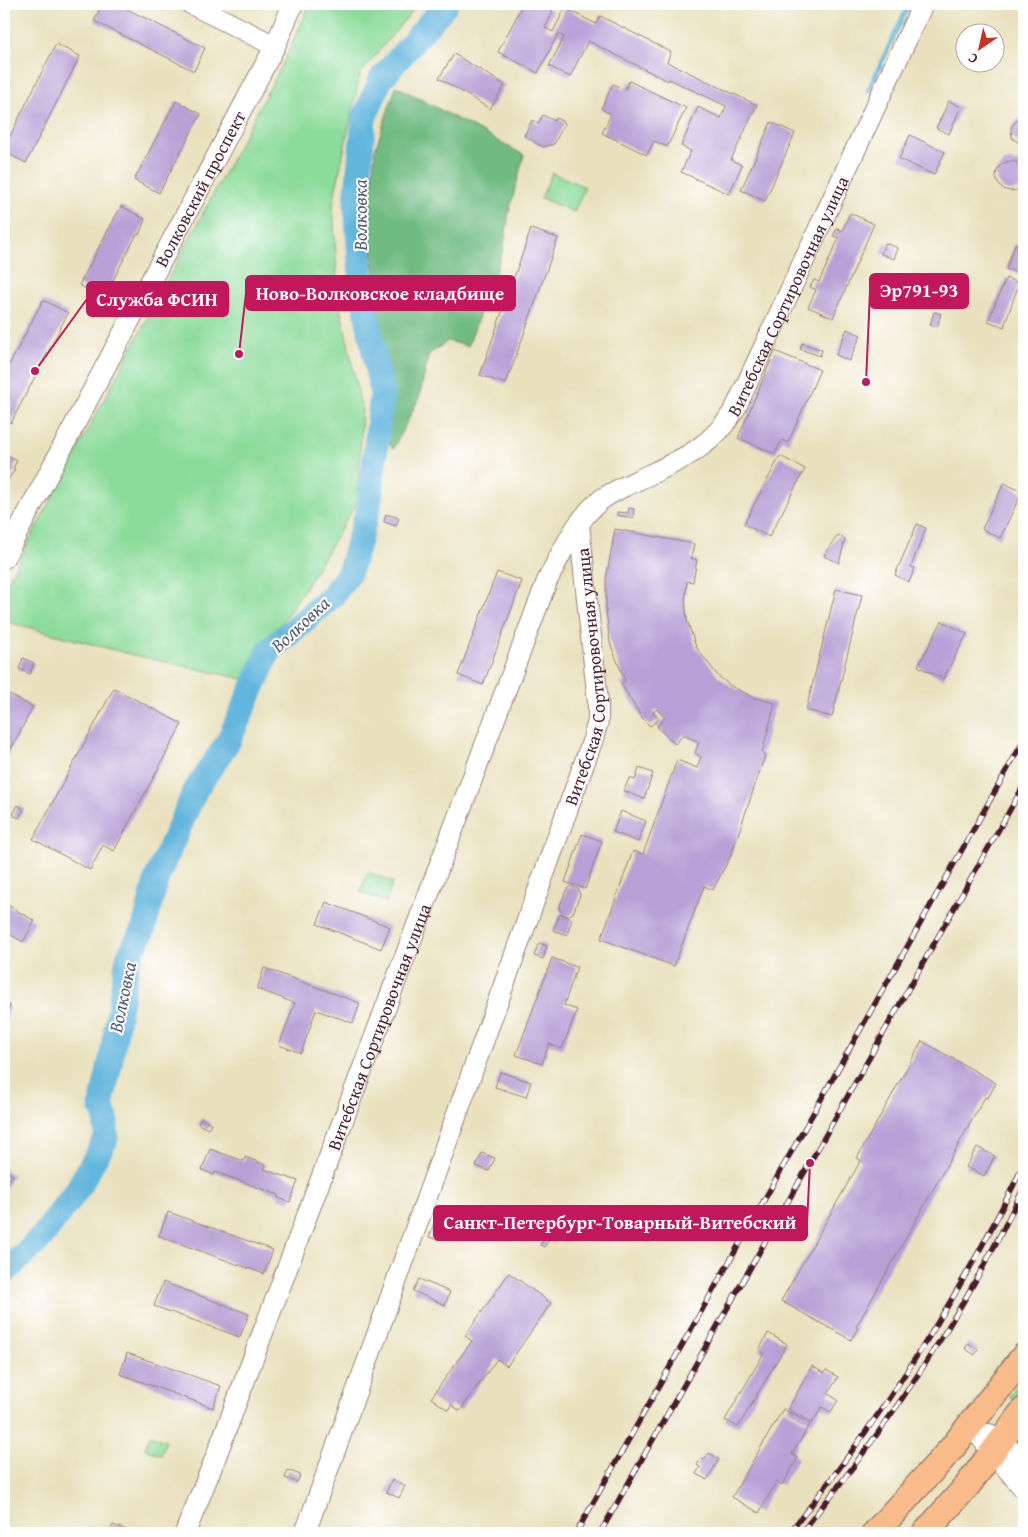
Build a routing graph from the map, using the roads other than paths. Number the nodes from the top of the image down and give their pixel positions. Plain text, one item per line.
1 (191, 4) edge
2 (293, 4) edge
3 (923, 4) edge
4 (275, 46) junction
5 (578, 524) junction
6 (4, 558) edge
7 (1024, 1356) edge
8 (1024, 1410) edge
9 (971, 1426) junction
10 (997, 1446) junction
11 (1024, 1466) edge
12 (1024, 1489) edge
13 (185, 1533) edge
14 (305, 1533) edge
15 (876, 1533) edge
16 (925, 1533) edge

1 - 4 street
2 - 4 street, Волковский проспект
3 - 5 street, Витебская Сортировочная улица
4 - 6 street, Волковский проспект
5 - 13 street, Витебская Сортировочная улица
5 - 14 street, Витебская Сортировочная улица
7 - 9 main road
8 - 10 main road
9 - 10 street
9 - 15 main road
10 - 11 street
10 - 12 street
10 - 16 main road

